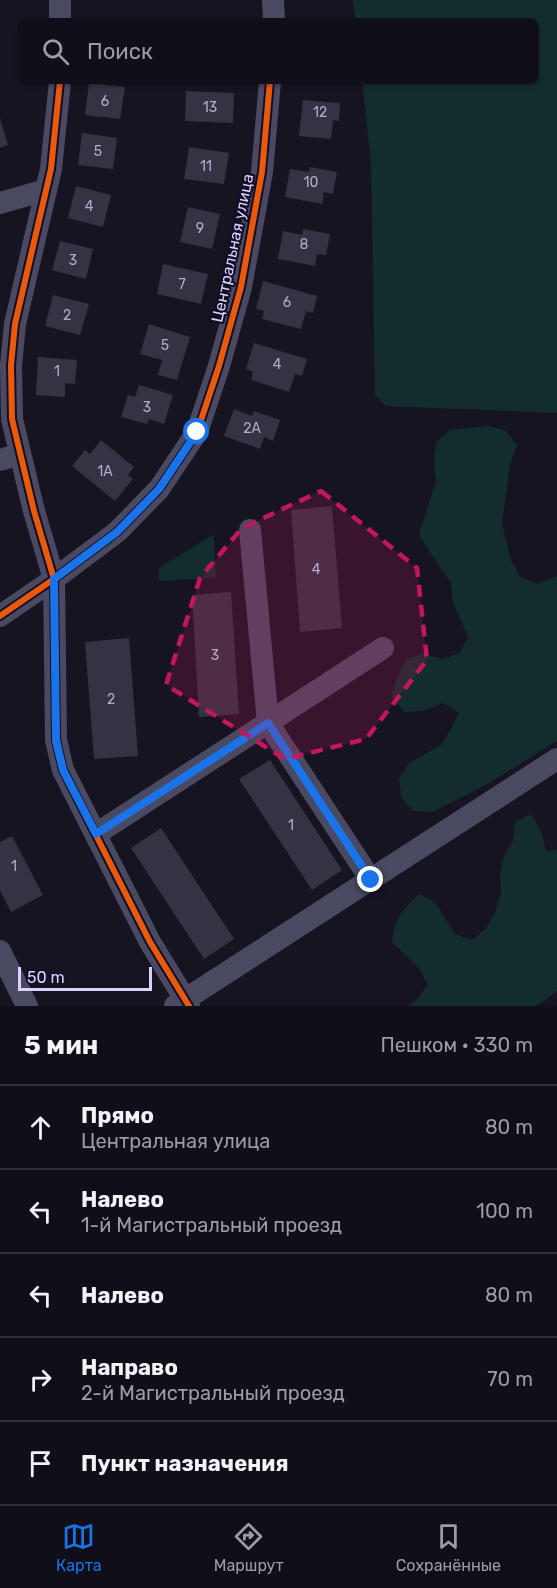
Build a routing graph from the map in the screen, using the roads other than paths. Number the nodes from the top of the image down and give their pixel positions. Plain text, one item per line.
1 (60, 0) edge
2 (273, 0) edge
3 (60, 18) edge
4 (274, 18) edge
5 (60, 84) edge
6 (270, 84) edge
7 (46, 190) junction
8 (0, 203) edge
9 (10, 457) edge
10 (250, 530) dead end
11 (54, 579) junction
12 (0, 616) edge
13 (383, 648) dead end
14 (268, 723) junction
15 (557, 759) edge
16 (96, 834) junction
17 (371, 880) junction
18 (0, 951) edge
19 (183, 1004) edge
20 (27, 1006) edge

1 - 3 street
2 - 4 street
5 - 7 street
6 - 11 street, Центральная улица
7 - 8 street
7 - 9 street
9 - 11 street
10 - 14 street
11 - 12 street, Центральная улица
11 - 16 street
13 - 14 street
14 - 16 street
14 - 17 street
15 - 17 street
16 - 19 street
17 - 19 street
18 - 20 street

